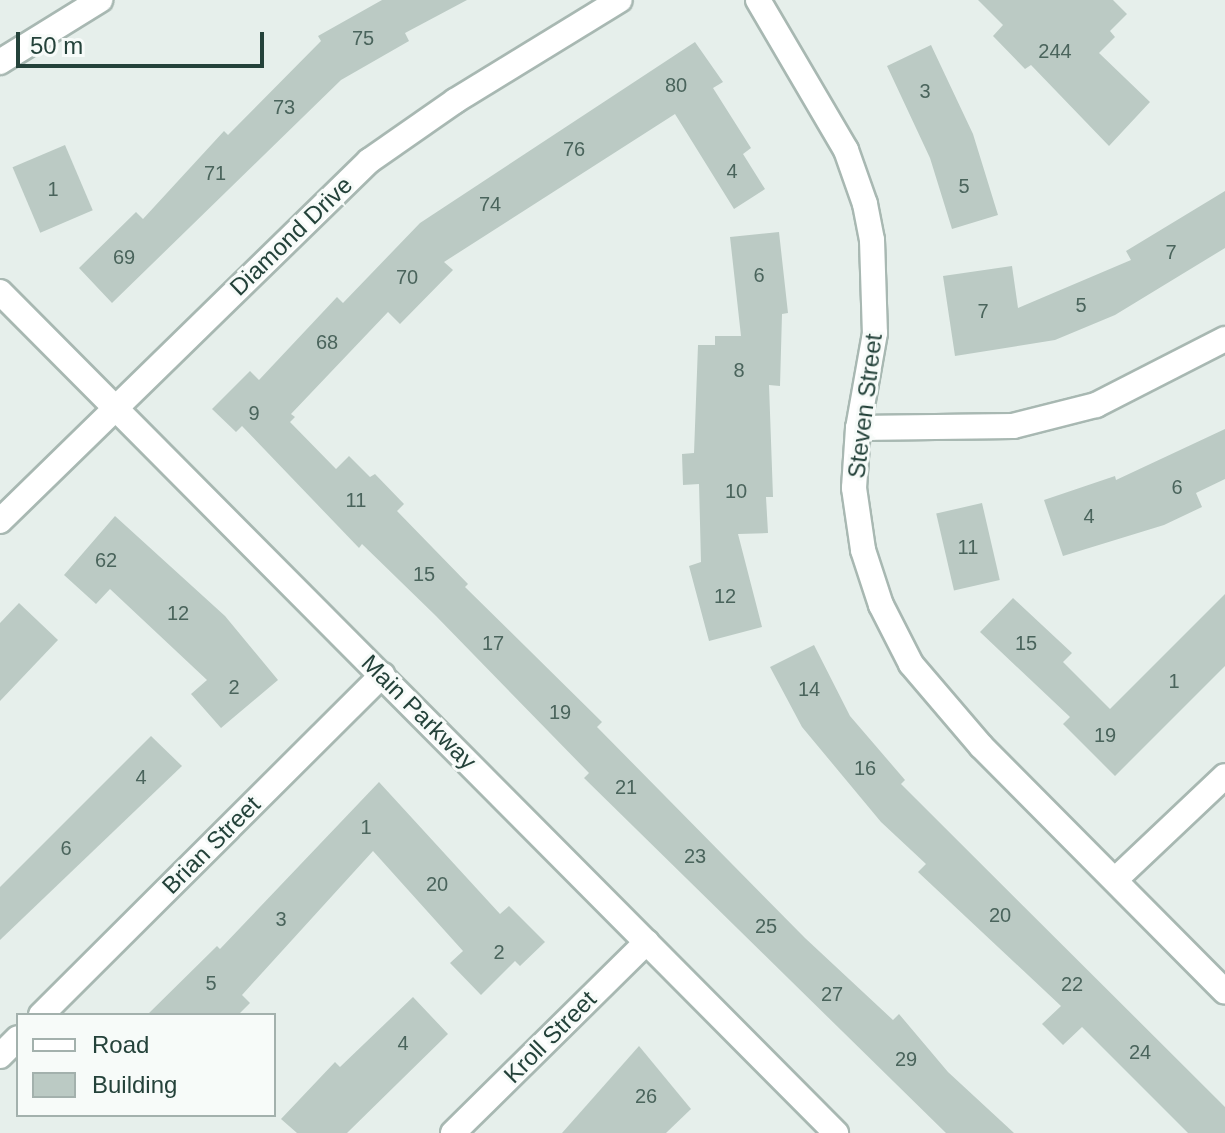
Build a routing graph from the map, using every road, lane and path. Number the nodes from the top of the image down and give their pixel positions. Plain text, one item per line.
1 (100, 0) edge
2 (620, 0) edge
3 (758, 0) edge
4 (0, 62) edge
5 (0, 292) edge
6 (1225, 339) edge
7 (116, 406) junction
8 (858, 428) junction
9 (0, 521) edge
10 (382, 675) junction
11 (1225, 776) edge
12 (1115, 880) junction
13 (647, 942) junction
14 (1225, 992) edge
15 (43, 1013) edge
16 (16, 1040) edge
17 (0, 1056) edge
18 (453, 1133) edge
19 (836, 1133) edge

1 - 4 street
2 - 7 street, Diamond Drive
3 - 8 street, Steven Street
5 - 7 street, Main Parkway
6 - 8 street
7 - 9 street, Diamond Drive
7 - 10 street, Main Parkway
8 - 12 street, Steven Street
10 - 13 street, Main Parkway
10 - 15 street, Brian Street
11 - 12 street
12 - 14 street, Steven Street
13 - 18 street, Kroll Street
13 - 19 street, Main Parkway
16 - 17 street

